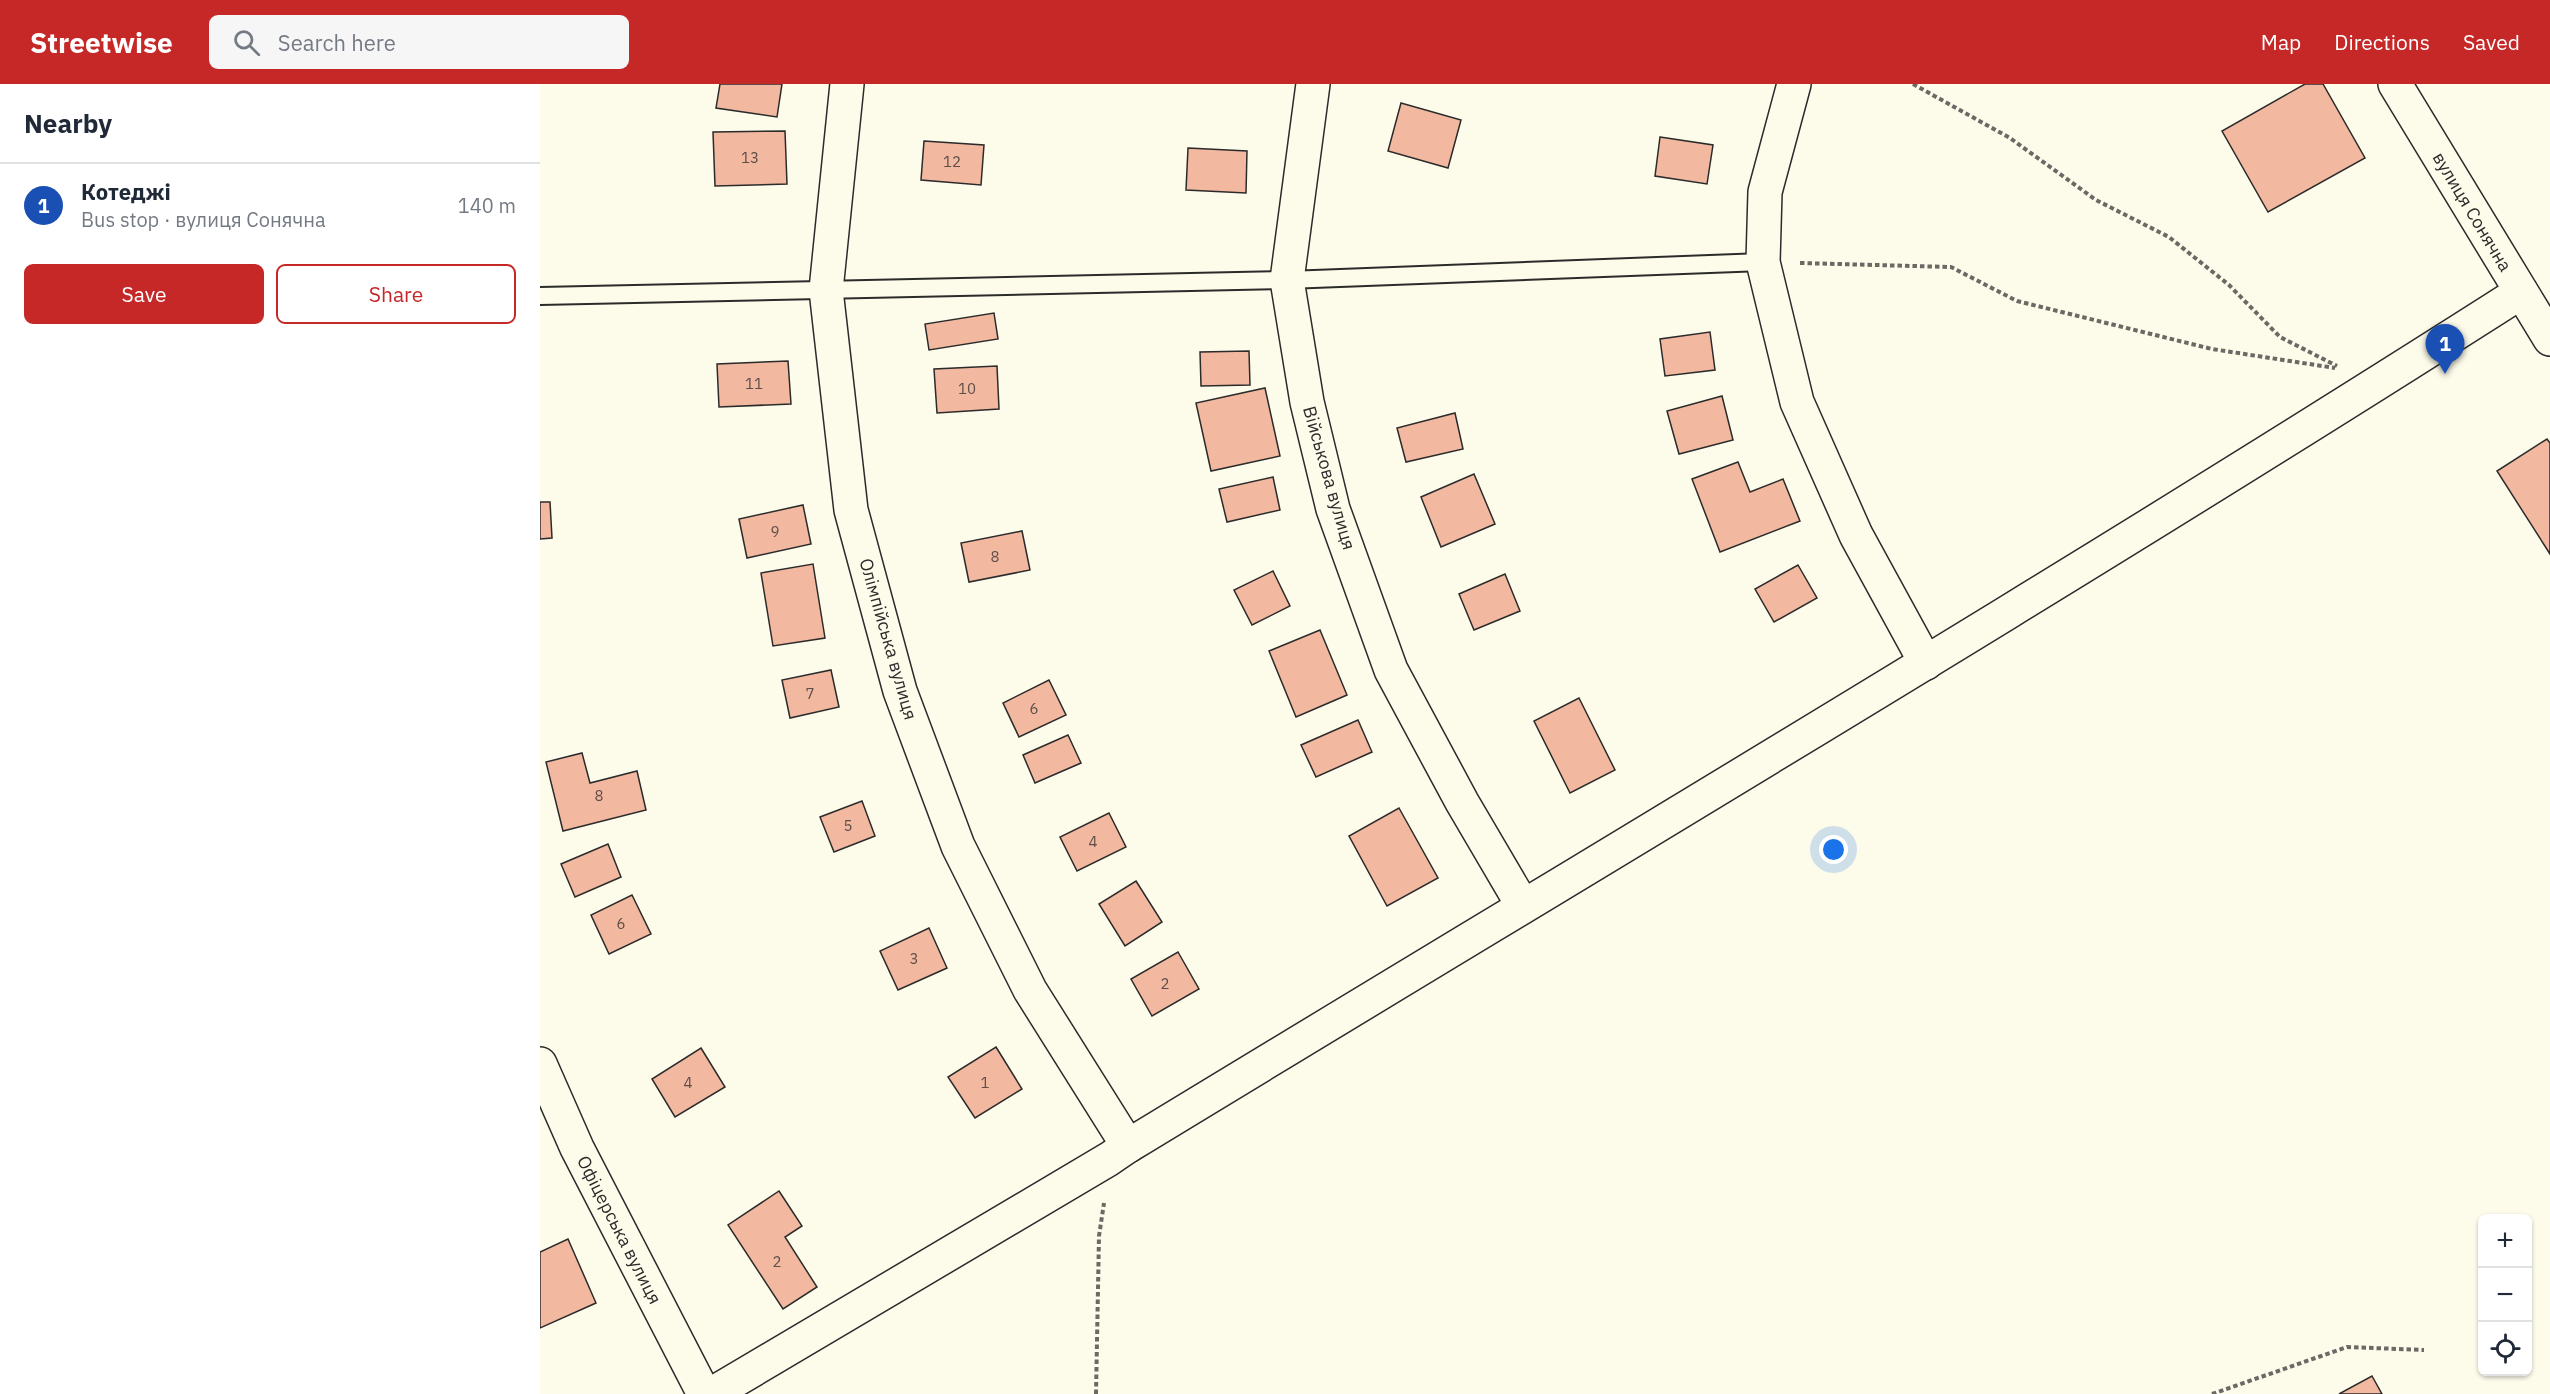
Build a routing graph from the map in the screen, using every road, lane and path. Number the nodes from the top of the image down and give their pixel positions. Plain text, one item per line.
1 (847, 84) edge
2 (1313, 84) edge
3 (1794, 84) edge
4 (1913, 84) edge
5 (2395, 84) edge
6 (1763, 262) junction
7 (1287, 280) junction
8 (826, 290) junction
9 (2521, 292) junction
10 (540, 296) edge
11 (2550, 339) edge
12 (1926, 663) junction
13 (1524, 906) junction
14 (540, 1064) edge
15 (1118, 1153) junction
16 (2424, 1350) dead end
17 (704, 1394) edge
18 (712, 1394) edge
19 (1096, 1394) edge
20 (2212, 1394) edge

1 - 8 street, Олімпійська вулиця
2 - 7 street, Військова вулиця
3 - 6 street
4 - 6 path
5 - 9 street, вулиця Сонячна
6 - 7 lane
6 - 12 street
7 - 8 lane
7 - 13 street, Військова вулиця
8 - 10 lane
8 - 15 street, Олімпійська вулиця
9 - 11 street, вулиця Сонячна
9 - 12 street
12 - 13 street
13 - 15 street
14 - 17 street, Офіцерська вулиця
15 - 18 street
15 - 19 path
16 - 20 path

